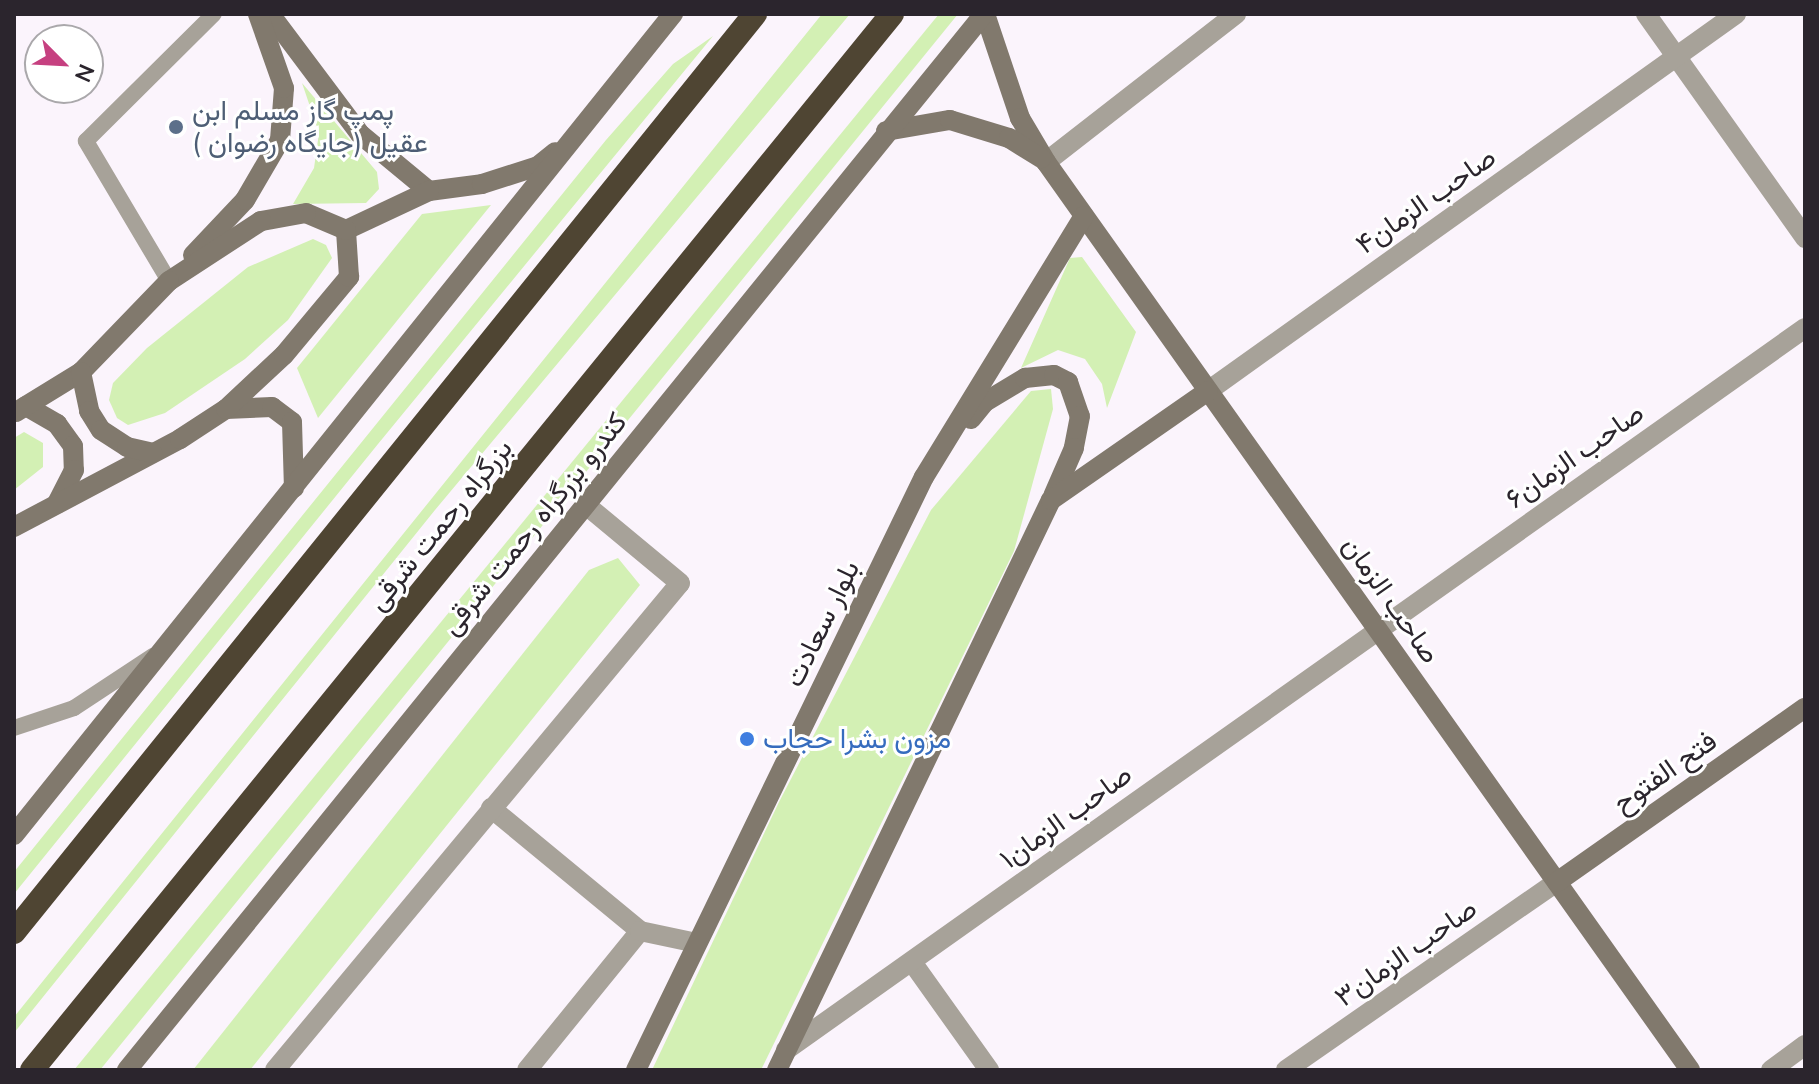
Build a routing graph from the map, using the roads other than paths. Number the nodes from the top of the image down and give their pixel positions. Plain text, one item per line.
1 (214, 14) edge
2 (258, 14) edge
3 (270, 14) edge
4 (673, 14) edge
5 (755, 14) edge
6 (892, 14) edge
7 (985, 14) edge
8 (1236, 14) edge
9 (1646, 14) edge
10 (1736, 14) edge
11 (1676, 57) junction
12 (585, 125) junction
13 (886, 131) junction
14 (1046, 162) junction
15 (429, 191) junction
16 (1084, 216) junction
17 (346, 230) junction
18 (1805, 238) edge
19 (169, 281) junction
20 (1805, 328) edge
21 (81, 372) junction
22 (1208, 391) junction
23 (226, 409) junction
24 (20, 410) edge
25 (152, 453) junction
26 (924, 477) junction
27 (294, 488) junction
28 (1051, 500) junction
29 (57, 504) junction
30 (586, 505) junction
31 (14, 527) edge
32 (1377, 629) junction
33 (171, 644) junction
34 (1805, 708) edge
35 (14, 728) edge
36 (491, 808) junction
37 (14, 835) edge
38 (1557, 882) junction
39 (640, 931) junction
40 (14, 932) edge
41 (697, 943) junction
42 (912, 962) junction
43 (1805, 1045) edge
44 (786, 1050) junction
45 (32, 1070) edge
46 (127, 1070) edge
47 (275, 1070) edge
48 (527, 1070) edge
49 (636, 1070) edge
50 (777, 1070) edge
51 (989, 1070) edge
52 (1286, 1070) edge
53 (1690, 1070) edge
54 (1771, 1070) edge

1 - 19 lane
2 - 19 street
3 - 15 street
4 - 12 street
5 - 40 highway
6 - 45 highway, بزرگراه رحمت شرقی
7 - 13 street, کندرو بزرگراه رحمت شرقی
7 - 14 street, صاحب الزمان
8 - 14 street
9 - 11 street
10 - 11 street, صاحب الزمان۴
11 - 18 street
11 - 22 street, صاحب الزمان۴
12 - 15 street
12 - 27 street
13 - 14 street
13 - 30 street, کندرو بزرگراه رحمت شرقی
14 - 16 street, صاحب الزمان
15 - 17 street
16 - 22 street, صاحب الزمان
16 - 26 street, بلوار سعادت
17 - 19 street
17 - 23 street
19 - 21 street
20 - 32 street, صاحب الزمان۶
21 - 24 street
21 - 25 street
22 - 28 street
22 - 32 street, صاحب الزمان
23 - 25 street
23 - 27 street
24 - 29 street
25 - 29 street
26 - 28 street
26 - 41 street, بلوار سعادت
27 - 33 street
28 - 44 street
29 - 31 street
30 - 36 street
30 - 46 street, کندرو بزرگراه رحمت شرقی
32 - 38 street, صاحب الزمان
32 - 42 street, صاحب الزمان۱
33 - 35 lane
33 - 37 street
34 - 38 street, فتح الفتوح
36 - 39 street
36 - 47 street
38 - 52 street, صاحب الزمان۳
38 - 53 street, صاحب الزمان
39 - 41 street
39 - 48 street
41 - 49 street, بلوار سعادت
42 - 44 street, صاحب الزمان۱
42 - 51 street
43 - 54 street
44 - 50 street

